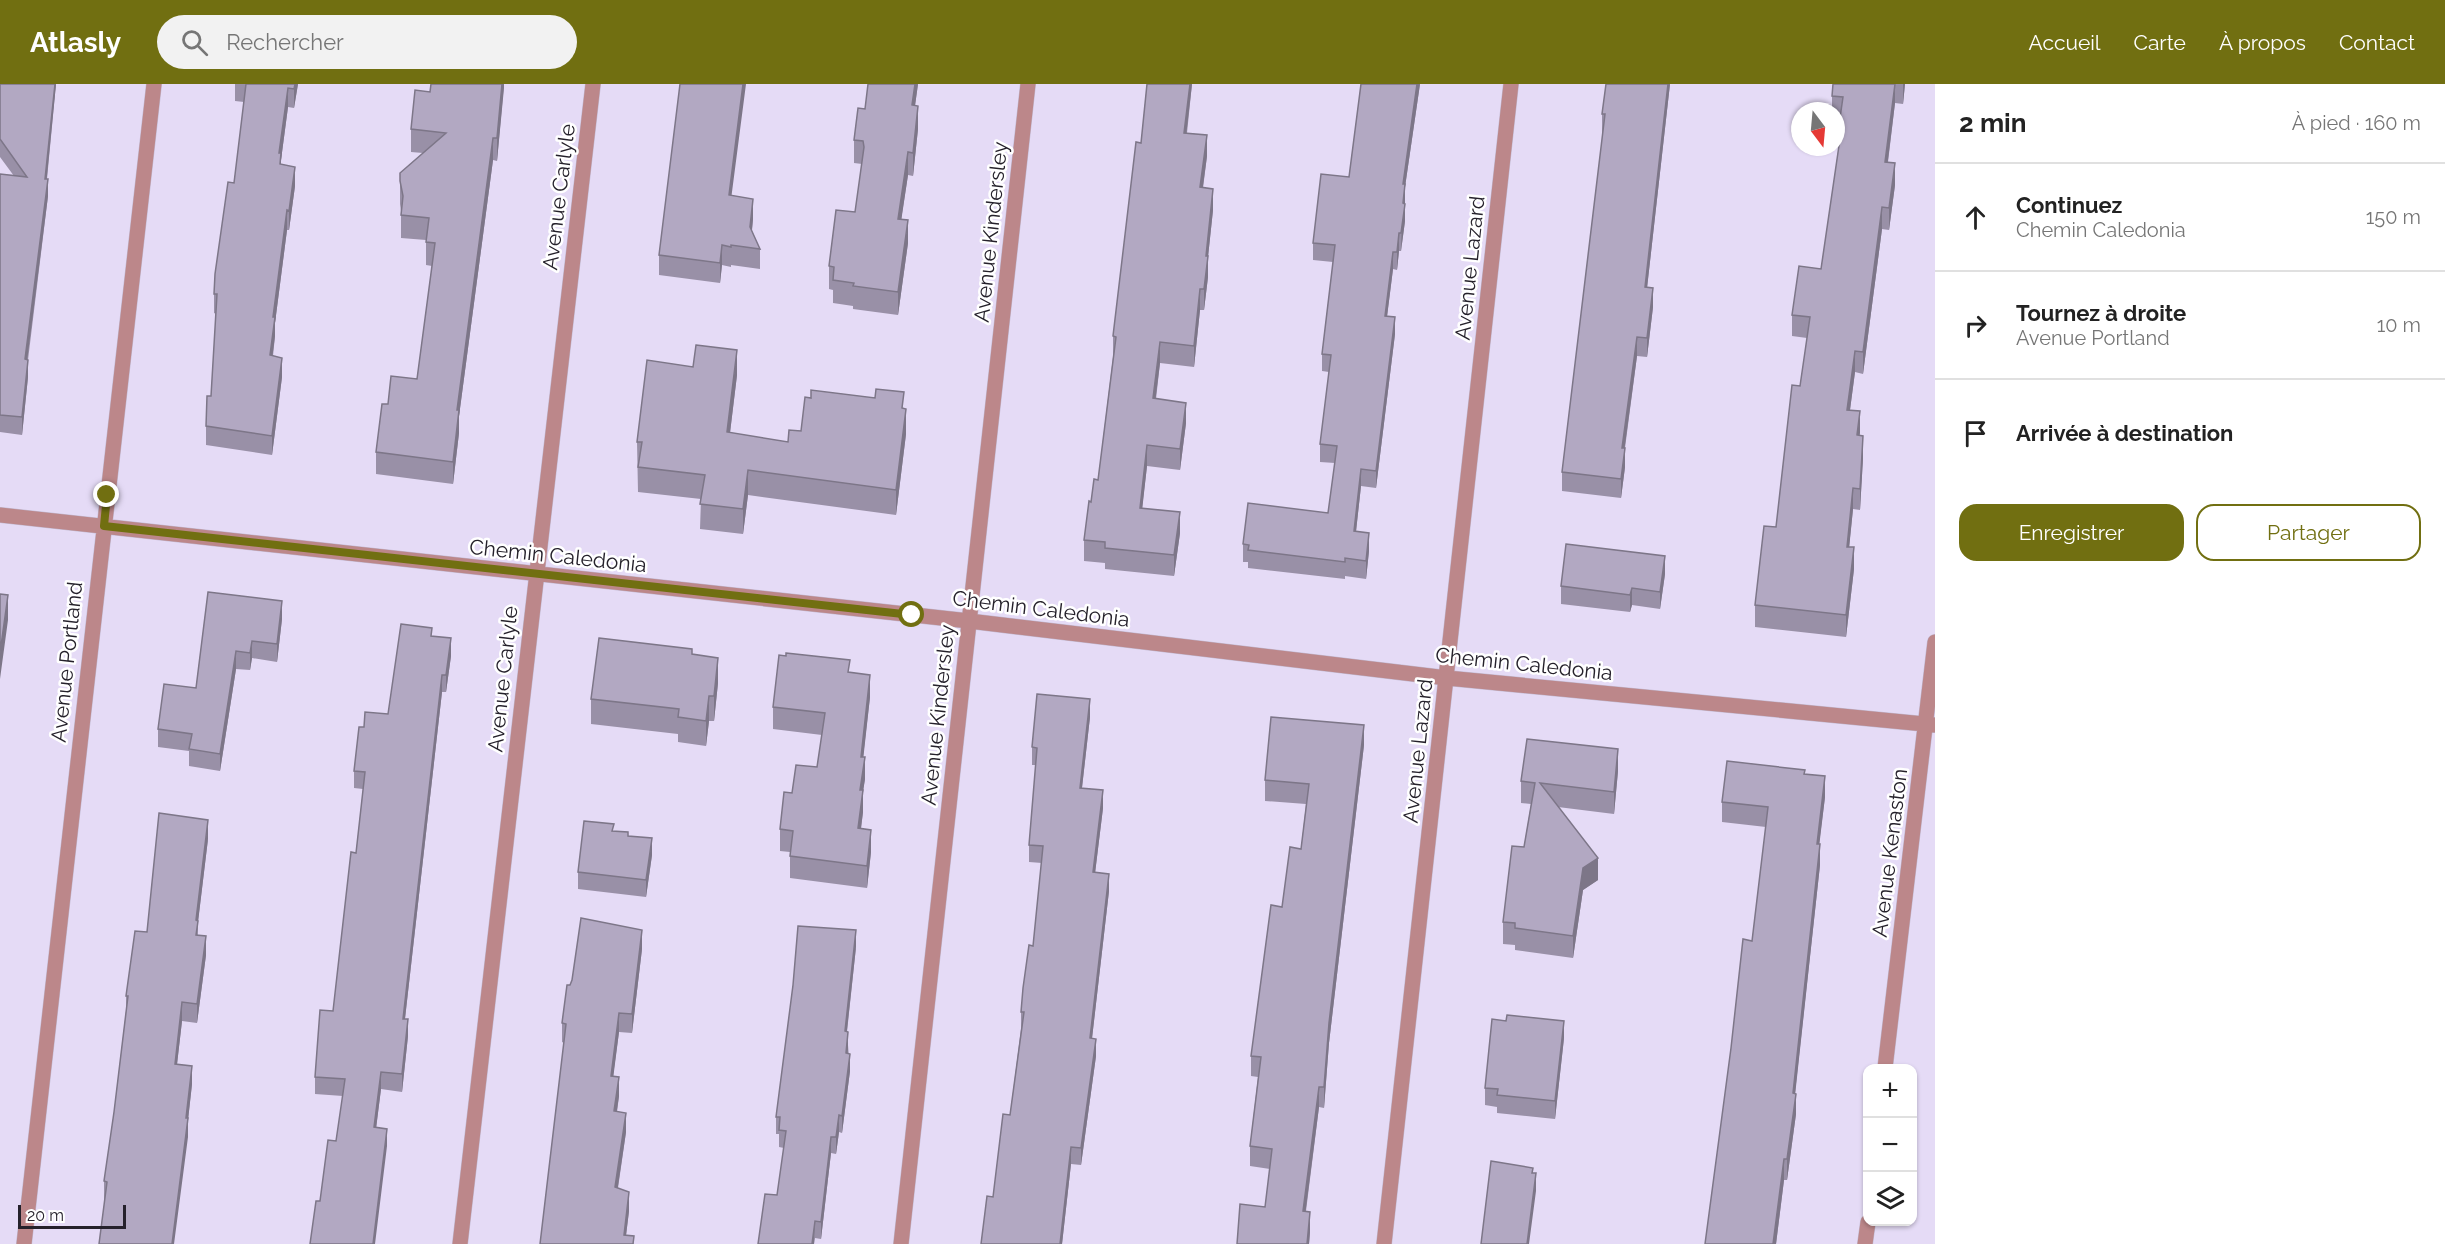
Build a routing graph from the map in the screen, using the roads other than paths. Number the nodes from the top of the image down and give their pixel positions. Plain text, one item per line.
1 (154, 84) edge
2 (593, 84) edge
3 (1028, 84) edge
4 (1511, 84) edge
5 (0, 515) edge
6 (104, 526) junction
7 (536, 575) junction
8 (969, 621) junction
9 (1935, 642) edge
10 (1447, 678) junction
11 (1930, 725) edge
12 (1887, 1064) edge
13 (1867, 1226) edge
14 (24, 1244) edge
15 (460, 1244) edge
16 (900, 1244) edge
17 (1384, 1244) edge
18 (1865, 1244) edge

1 - 6 street, Avenue Portland
2 - 7 street, Avenue Carlyle
3 - 8 street, Avenue Kindersley
4 - 10 street, Avenue Lazard
5 - 6 street, Chemin Caledonia
6 - 7 street, Chemin Caledonia
6 - 14 street, Avenue Portland
7 - 8 street, Chemin Caledonia
7 - 15 street, Avenue Carlyle
8 - 10 street, Chemin Caledonia
8 - 16 street, Avenue Kindersley
9 - 11 street, Avenue Kenaston
10 - 11 street, Chemin Caledonia
10 - 17 street, Avenue Lazard
11 - 12 street, Avenue Kenaston
13 - 18 street

